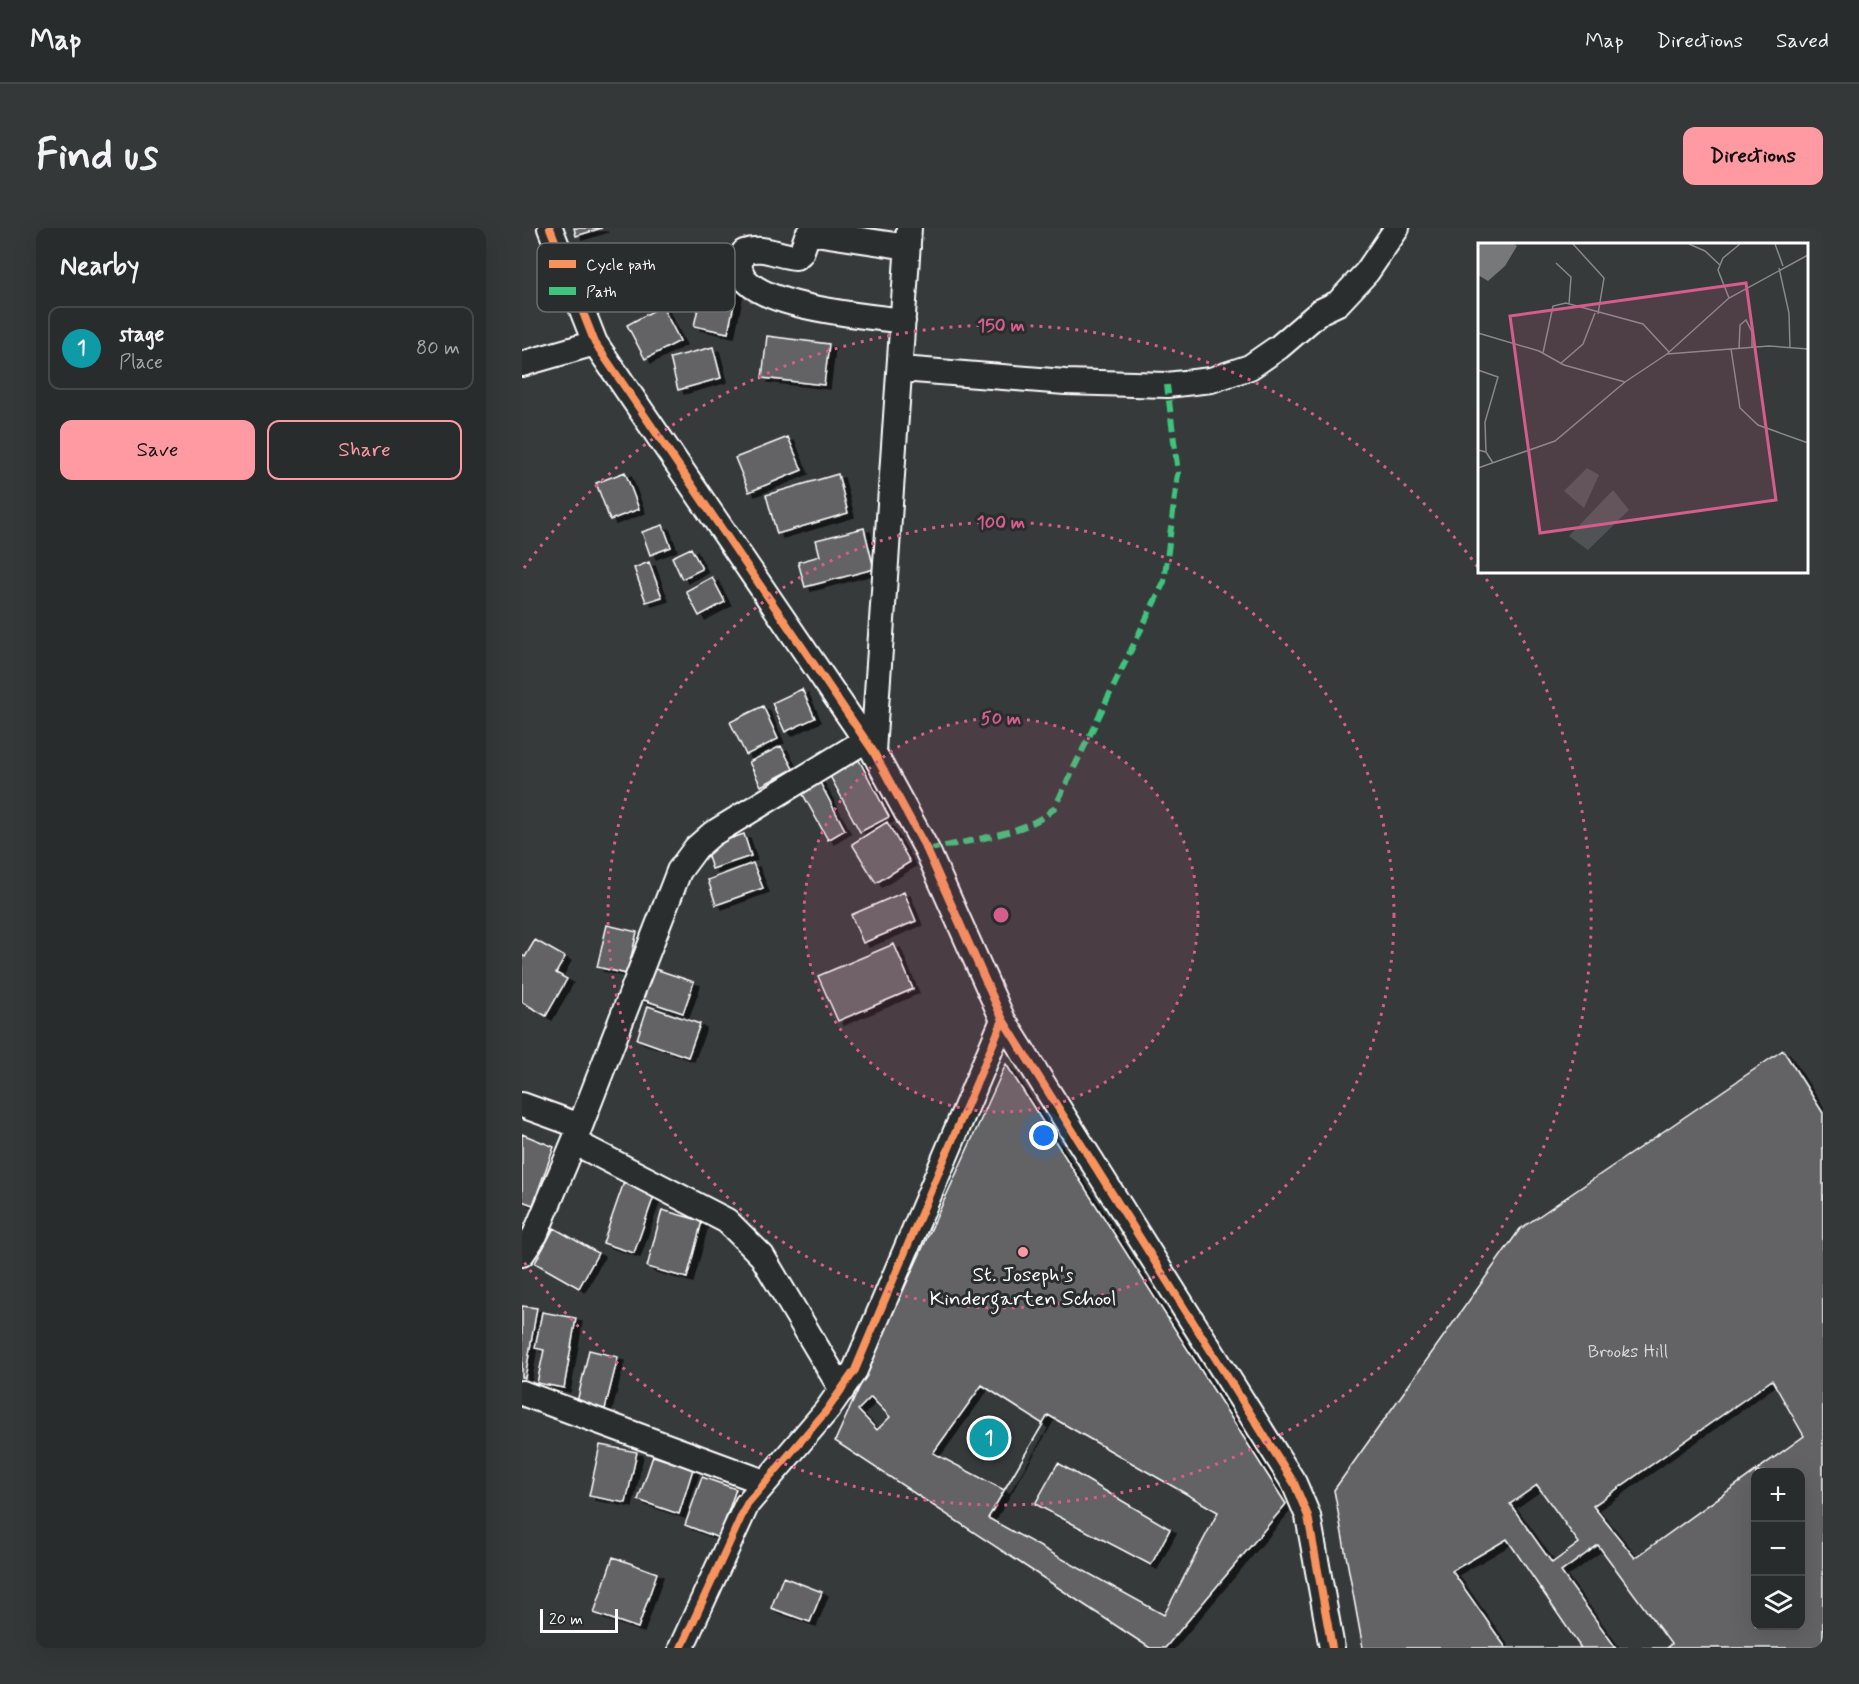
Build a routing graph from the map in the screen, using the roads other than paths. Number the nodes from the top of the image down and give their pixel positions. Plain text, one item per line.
1 (550, 228) edge
2 (1397, 228) edge
3 (908, 238) edge
4 (556, 243) edge
5 (583, 312) edge
6 (903, 321) junction
7 (595, 343) junction
8 (522, 364) edge
9 (901, 369) junction
10 (869, 746) junction
11 (1003, 1020) junction
12 (522, 1105) edge
13 (577, 1134) junction
14 (522, 1254) edge
15 (842, 1390) junction
16 (522, 1394) edge
17 (764, 1482) junction
18 (681, 1648) edge
19 (1332, 1648) edge

1 - 4 street
2 - 9 street
3 - 6 street
3 - 6 street
5 - 7 street
6 - 9 street
7 - 8 street
7 - 10 street
9 - 10 street
10 - 11 street
10 - 13 street
11 - 15 street
11 - 19 street
12 - 13 street
13 - 14 street
13 - 15 street
15 - 17 street
16 - 17 street
17 - 18 street

